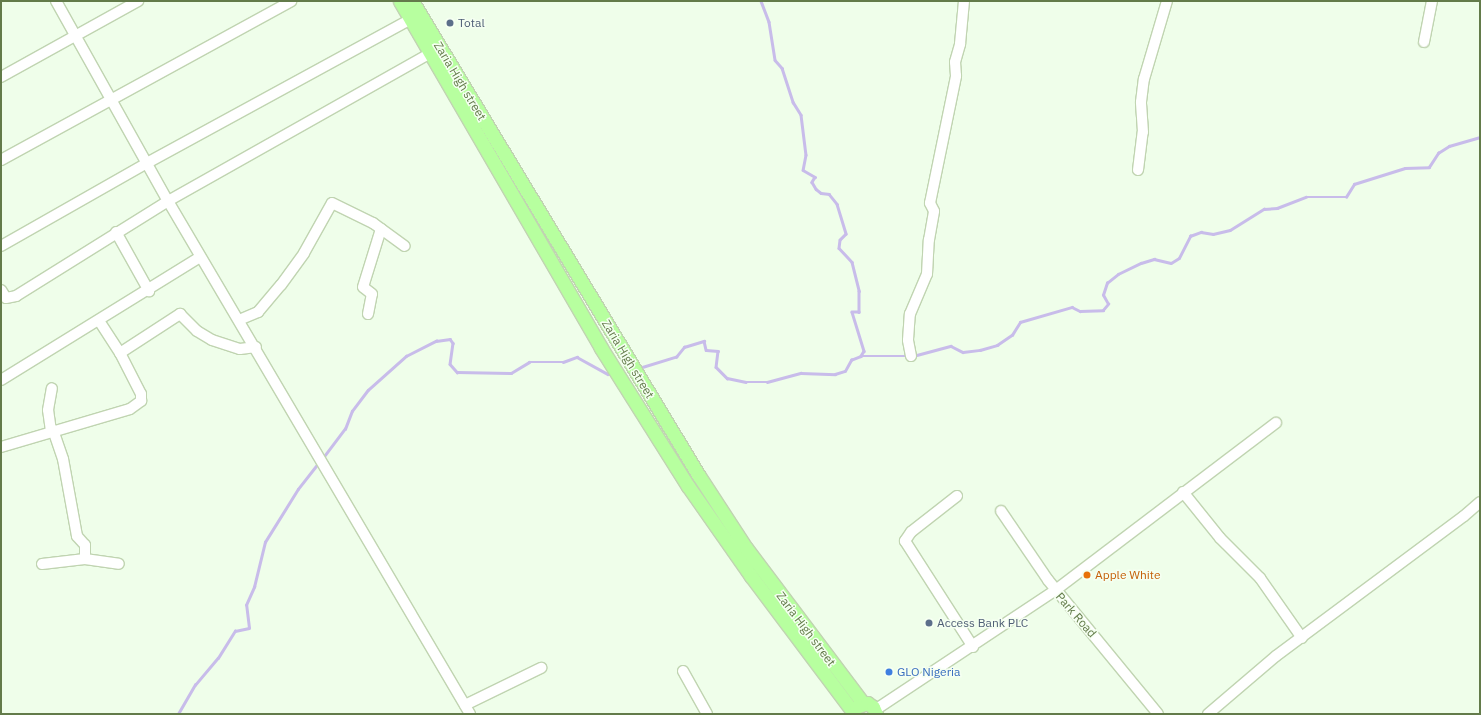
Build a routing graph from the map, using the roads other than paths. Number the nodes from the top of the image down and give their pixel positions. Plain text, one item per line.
1 (56, 1) edge
2 (138, 1) edge
3 (291, 1) edge
4 (400, 1) edge
5 (412, 1) edge
6 (964, 1) edge
7 (1167, 1) edge
8 (1432, 1) edge
9 (411, 19) junction
10 (75, 35) junction
11 (1424, 42) dead end
12 (431, 53) junction
13 (1, 77) edge
14 (111, 98) junction
15 (1, 160) edge
16 (147, 163) junction
17 (1138, 170) dead end
18 (168, 201) junction
19 (381, 229) junction
20 (116, 232) junction
21 (1, 246) edge
22 (405, 246) dead end
23 (200, 257) junction
24 (1, 290) edge
25 (149, 291) junction
26 (368, 314) dead end
27 (239, 320) junction
28 (99, 321) junction
29 (256, 347) junction
30 (120, 353) junction
31 (911, 356) dead end
32 (2, 378) edge
33 (52, 388) dead end
34 (1276, 423) dead end
35 (52, 430) junction
36 (1, 447) edge
37 (1183, 492) junction
38 (957, 496) dead end
39 (1480, 502) edge
40 (1001, 511) dead end
41 (85, 559) junction
42 (42, 564) dead end
43 (119, 564) dead end
44 (1057, 589) junction
45 (1302, 638) junction
46 (973, 647) junction
47 (541, 668) dead end
48 (683, 671) dead end
49 (864, 703) junction
50 (467, 710) edge
51 (876, 712) edge
52 (853, 713) edge
53 (707, 714) edge
54 (1158, 714) edge
55 (1208, 714) edge

1 - 10 street
2 - 10 street
3 - 14 street
4 - 9 main road, Zaria High street
5 - 49 main road, Zaria High street
6 - 31 street
7 - 17 street
8 - 11 street
9 - 12 main road, Zaria High street
9 - 16 street
10 - 13 street
10 - 14 street
12 - 18 street
12 - 52 main road, Zaria High street
14 - 15 street
14 - 16 street
16 - 18 street
16 - 21 street
18 - 20 street
18 - 23 street
19 - 22 street
19 - 26 street
19 - 27 street
20 - 24 street
20 - 25 street
23 - 25 street
23 - 27 street
25 - 28 street
27 - 29 street
28 - 30 street
28 - 32 street
29 - 30 street
29 - 50 street
30 - 35 street
33 - 35 street
34 - 37 street
35 - 36 street
35 - 41 street
37 - 44 street
37 - 45 street
38 - 46 street
39 - 45 street
40 - 44 street
41 - 42 street
41 - 43 street
44 - 46 street, Park Road
44 - 54 street, Park Road
45 - 55 street
46 - 51 street, Park Road
47 - 50 street
48 - 53 street
49 - 51 main road
49 - 52 main road

